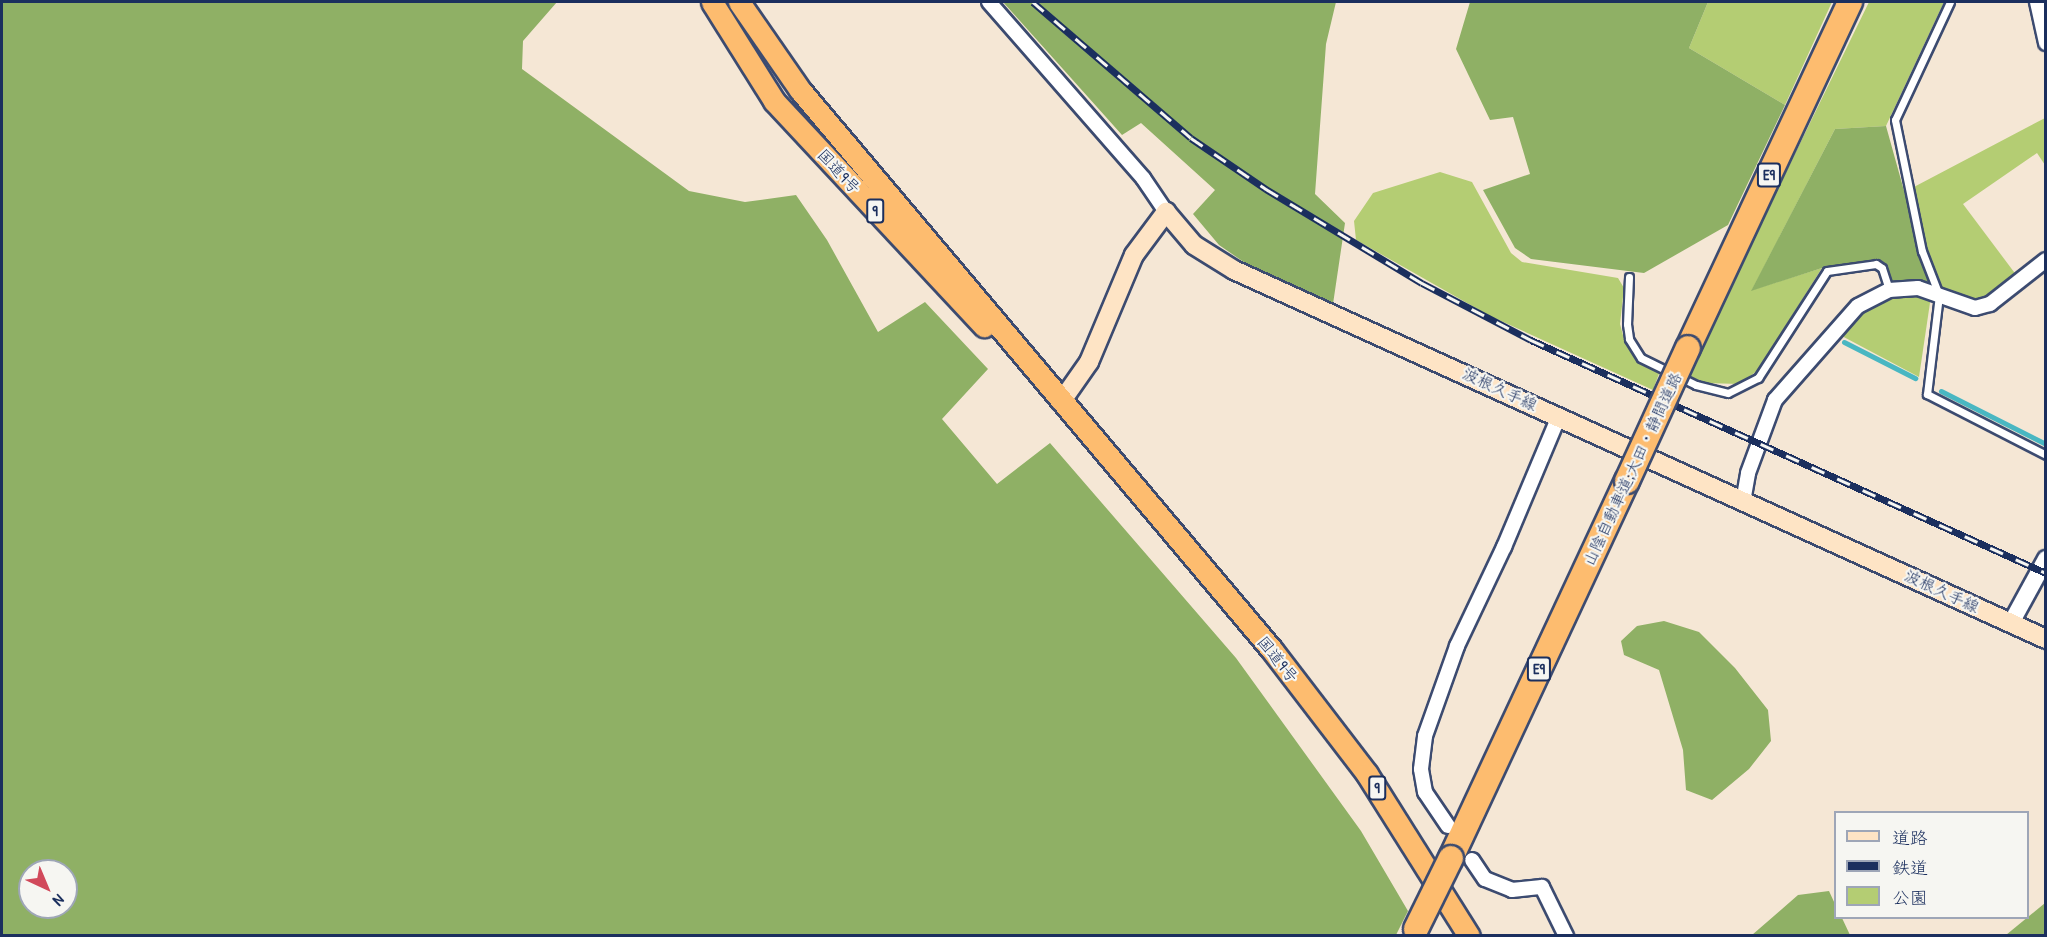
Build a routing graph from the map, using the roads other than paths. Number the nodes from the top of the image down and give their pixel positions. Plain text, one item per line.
1 (712, 2) edge
2 (739, 2) edge
3 (989, 2) edge
4 (1850, 2) edge
5 (1950, 2) edge
6 (2037, 2) edge
7 (2046, 43) edge
8 (1166, 212) junction
9 (2046, 260) edge
10 (1629, 277) dead end
11 (1889, 290) junction
12 (1939, 295) junction
13 (1061, 402) junction
14 (1559, 417) junction
15 (2046, 455) edge
16 (1743, 502) junction
17 (2046, 559) edge
18 (2011, 623) junction
19 (2046, 639) edge
20 (1448, 826) dead end
21 (1461, 859) junction
22 (1415, 932) edge
23 (1469, 936) edge
24 (1566, 936) edge

1 - 13 highway, 国道9号 / 9
2 - 13 highway, 国道9号 / 9
3 - 8 street
4 - 21 highway, 山陰自動車道;大田・静間道路 / E9, bridge
5 - 12 lane
6 - 7 street
8 - 13 main road
8 - 14 main road, 波根久手線
9 - 12 street
10 - 11 lane
11 - 12 street
11 - 16 street
12 - 15 lane
13 - 23 highway, 国道9号 / 9
14 - 16 main road, 波根久手線
14 - 20 street
16 - 18 main road, 波根久手線
17 - 18 street
18 - 19 main road, 波根久手線
21 - 22 highway, 山陰自動車道;大田・静間道路 / E9, bridge
21 - 24 street

